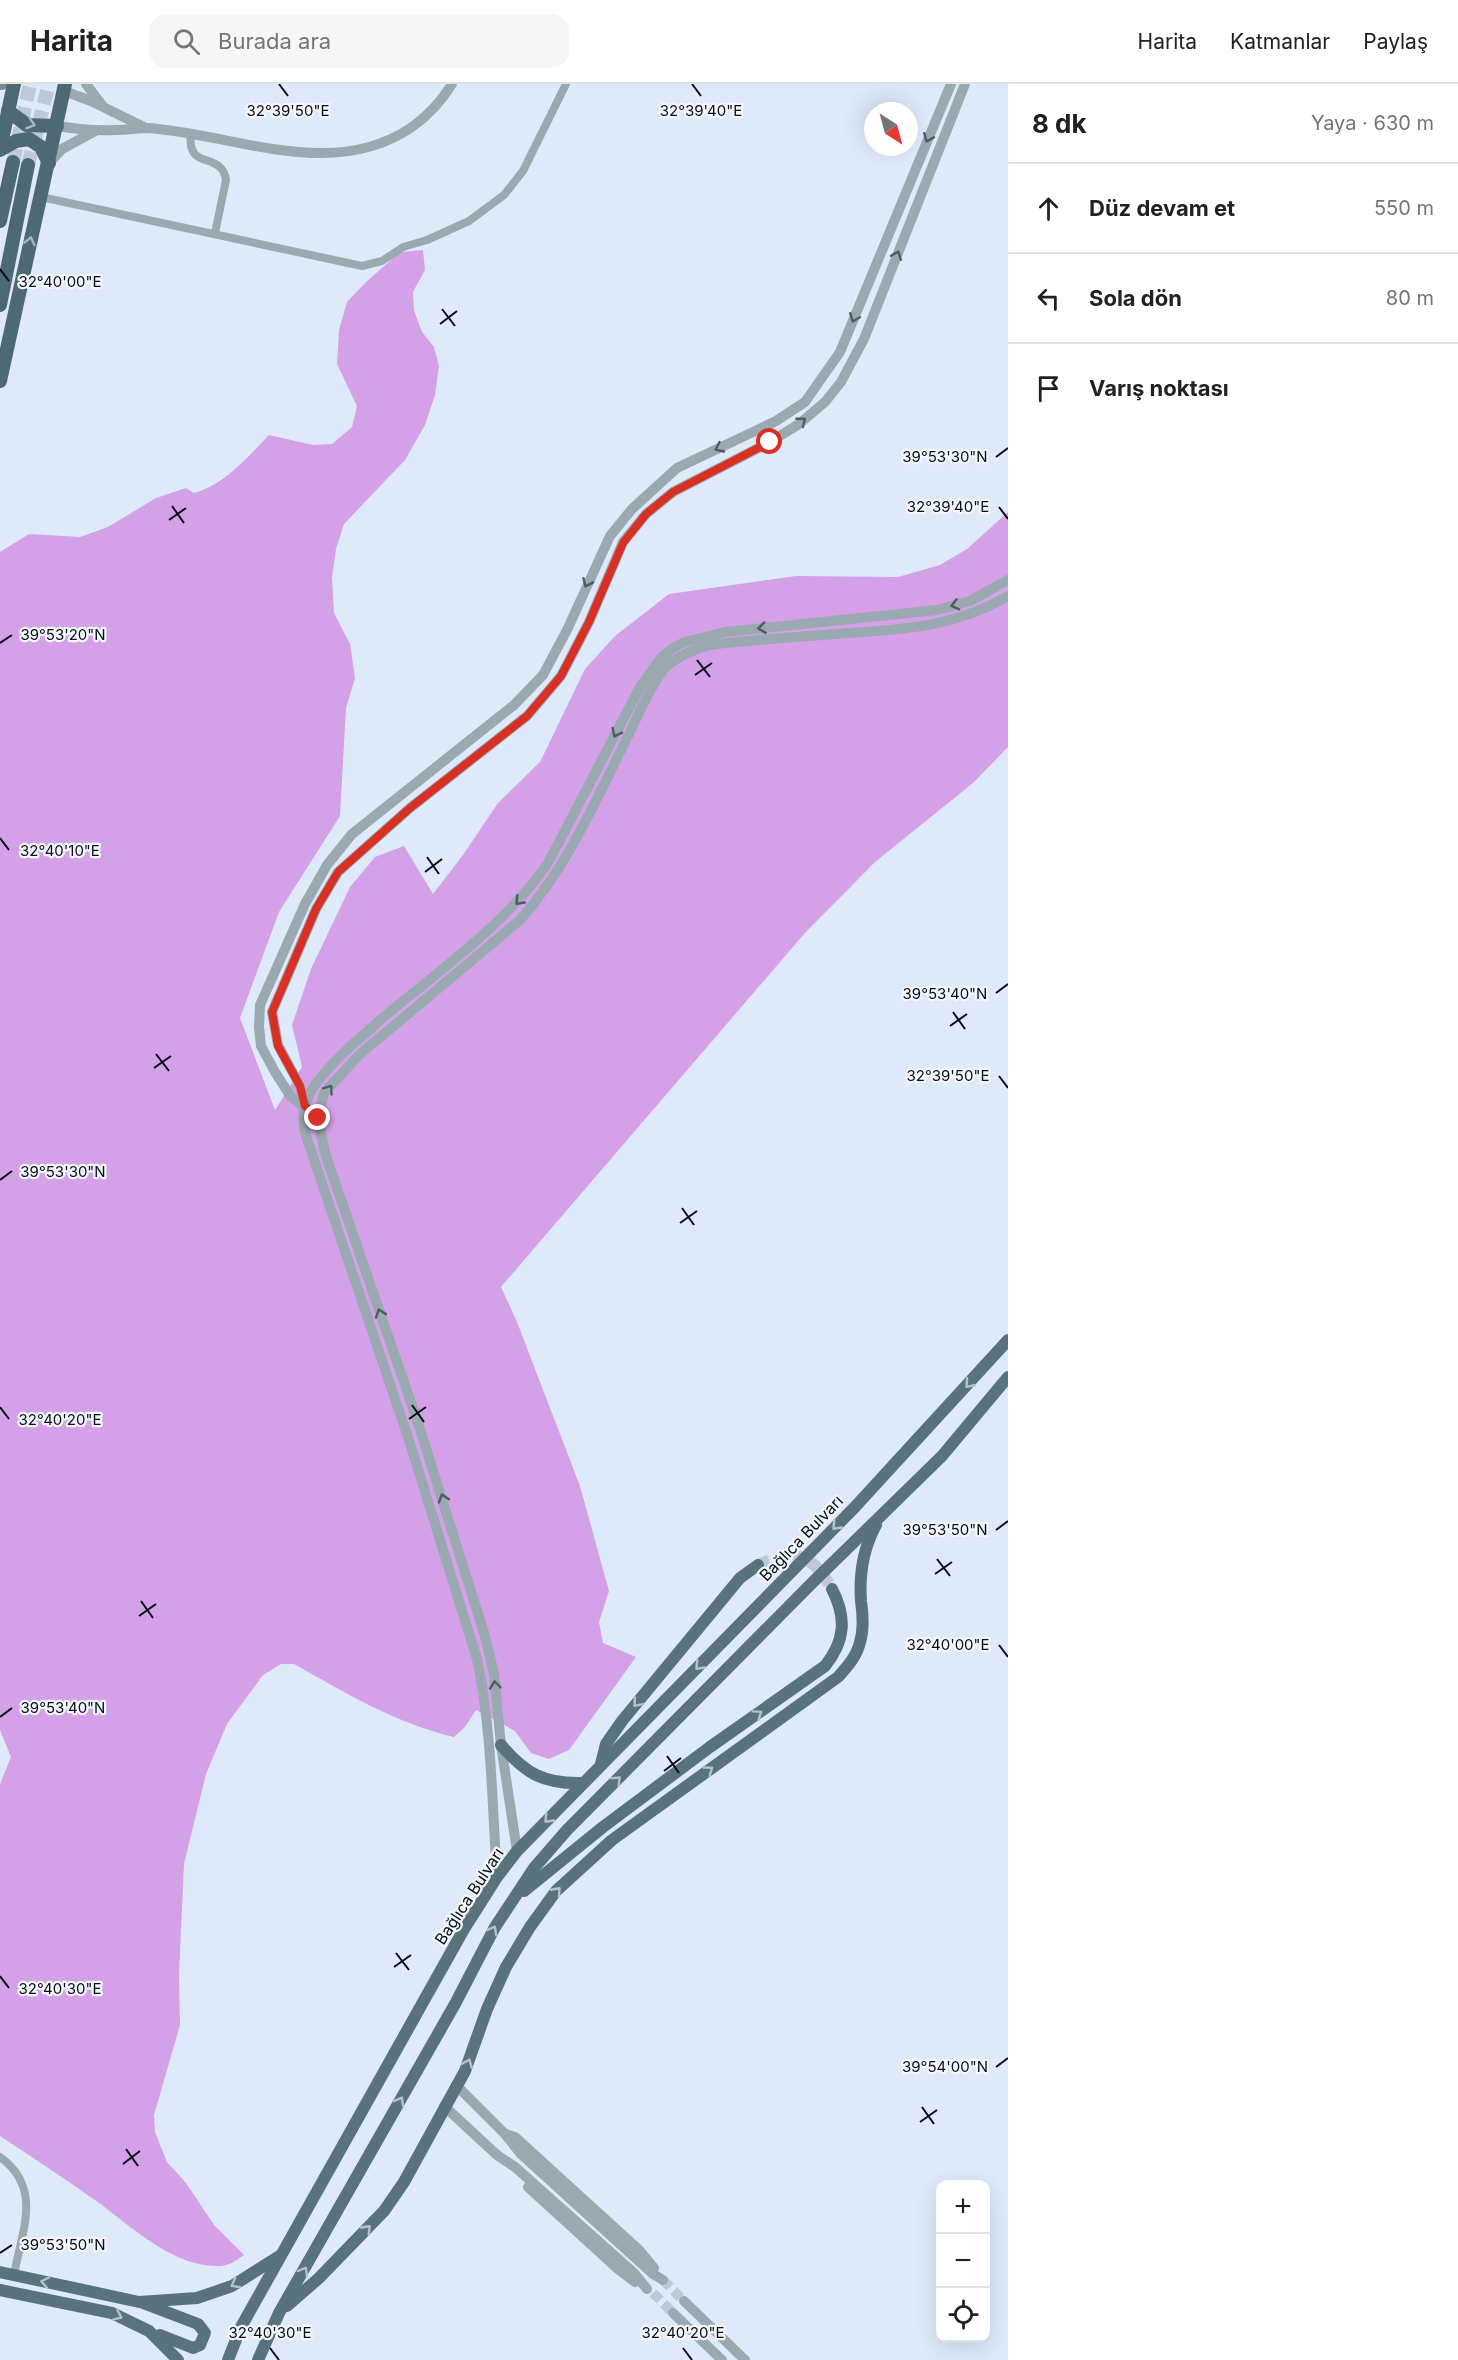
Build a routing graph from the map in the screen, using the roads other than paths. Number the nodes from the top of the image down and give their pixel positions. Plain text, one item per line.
1 (7, 84) edge
2 (14, 84) edge
3 (51, 84) edge
4 (86, 84) edge
5 (452, 84) edge
6 (566, 84) edge
7 (951, 84) edge
8 (965, 84) edge
9 (0, 85) edge
10 (64, 87) edge
11 (104, 108) junction
12 (4, 109) edge
13 (57, 126) junction
14 (147, 128) junction
15 (97, 130) junction
16 (190, 134) junction
17 (0, 150) edge
18 (13, 162) tunnel mouth
19 (49, 163) junction
20 (28, 165) tunnel mouth
21 (41, 197) junction
22 (0, 221) edge
23 (215, 233) junction
24 (0, 305) edge
25 (0, 381) edge
26 (1008, 580) edge
27 (1008, 596) edge
28 (305, 1106) junction
29 (318, 1118) junction
30 (1008, 1340) edge
31 (1008, 1377) edge
32 (885, 1512) junction
33 (758, 1565) tunnel mouth
34 (832, 1589) tunnel mouth
35 (501, 1745) junction
36 (601, 1765) junction
37 (582, 1783) junction
38 (603, 1827) junction
39 (518, 1851) junction
40 (582, 1866) junction
41 (497, 1877) junction
42 (511, 1901) junction
43 (456, 2085) junction
44 (444, 2106) junction
45 (504, 2133) junction
46 (521, 2154) junction
47 (497, 2155) junction
48 (0, 2157) edge
49 (512, 2164) junction
50 (588, 2209) junction
51 (573, 2223) junction
52 (284, 2253) junction
53 (0, 2272) edge
54 (14, 2275) junction
55 (663, 2280) tunnel mouth
56 (0, 2290) edge
57 (650, 2291) tunnel mouth
58 (684, 2301) tunnel mouth
59 (139, 2302) junction
60 (279, 2313) junction
61 (673, 2313) tunnel mouth
62 (148, 2330) junction
63 (178, 2360) edge
64 (228, 2360) edge
65 (258, 2360) edge
66 (722, 2360) edge
67 (745, 2360) edge

1 - 9 main road
2 - 12 highway
3 - 10 highway
4 - 11 street
5 - 16 street
6 - 23 street
7 -> 28 street
28 -> 8 street
10 - 11 street
10 - 13 highway
11 - 14 street
12 -> 13 highway
12 - 17 highway
13 - 15 street
13 - 19 highway
14 - 15 street
14 - 16 street
15 - 19 street
16 - 23 street
17 - 19 highway
18 - 22 highway
19 - 21 highway
20 - 24 highway
21 - 23 street
25 -> 21 highway
26 -> 28 street
29 -> 27 street
28 - 29 street
28 - 41 street
35 -> 29 street
30 -> 36 main road, Bağlıca Bulvarı
31 - 32 main road
40 -> 32 main road
42 -> 32 main road
33 -> 36 main road
38 -> 34 main road
35 - 37 main road
35 - 39 street
36 - 37 main road, Bağlıca Bulvarı
37 -> 39 main road, Bağlıca Bulvarı
38 - 40 main road
38 - 42 main road
39 - 41 main road, Bağlıca Bulvarı
43 -> 40 main road
41 - 52 main road, Bağlıca Bulvarı
60 -> 42 main road
43 - 44 main road
43 - 45 street
44 - 47 street
60 -> 44 main road
45 - 46 street
45 - 50 street
46 - 49 street
46 - 50 street
47 - 49 street
47 - 51 street
48 - 54 street
49 - 51 street
50 - 51 street
50 - 55 street
51 - 57 street
52 -> 59 main road, Bağlıca Bulvarı
52 - 64 main road
53 - 54 main road, Bağlıca Bulvarı
59 -> 54 main road, Bağlıca Bulvarı
56 -> 62 main road
58 - 67 street
59 - 62 main road
60 - 65 main road
61 - 66 street
62 - 63 main road

